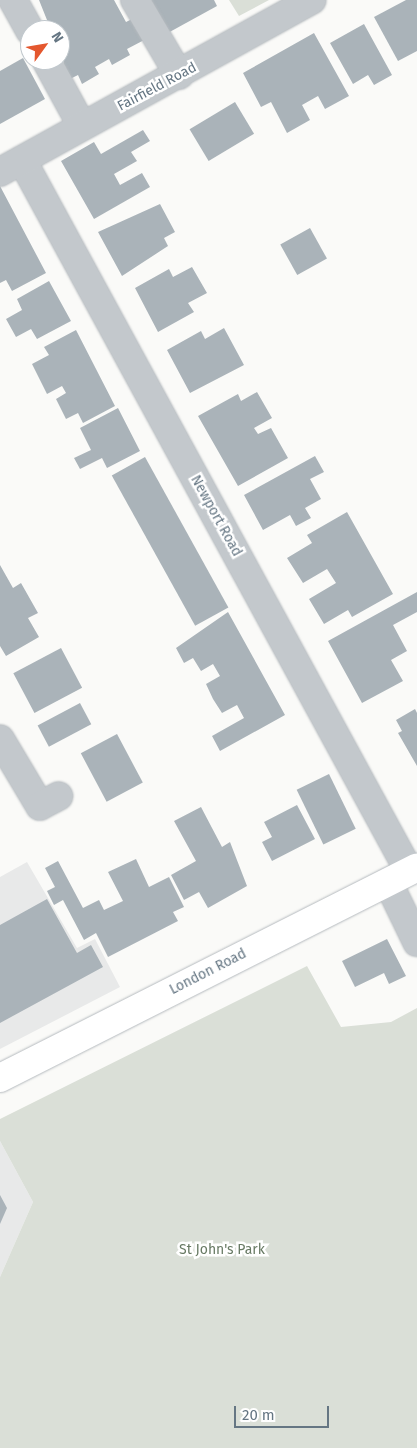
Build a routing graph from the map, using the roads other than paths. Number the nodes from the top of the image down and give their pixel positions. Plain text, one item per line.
1 (13, 0) edge
2 (135, 0) edge
3 (312, 0) edge
4 (24, 20) edge
5 (51, 70) edge
6 (178, 76) junction
7 (82, 126) junction
8 (11, 166) edge
9 (0, 739) edge
10 (59, 796) dead end
11 (405, 873) edge
12 (417, 942) edge
13 (0, 1078) edge

1 - 4 street
2 - 6 street
3 - 6 street, Fairfield Road
5 - 7 street
6 - 7 street, Fairfield Road
7 - 8 street, Fairfield Road
8 - 11 street, Newport Road
9 - 10 street
11 - 12 street, Newport Road
11 - 13 main road, London Road

